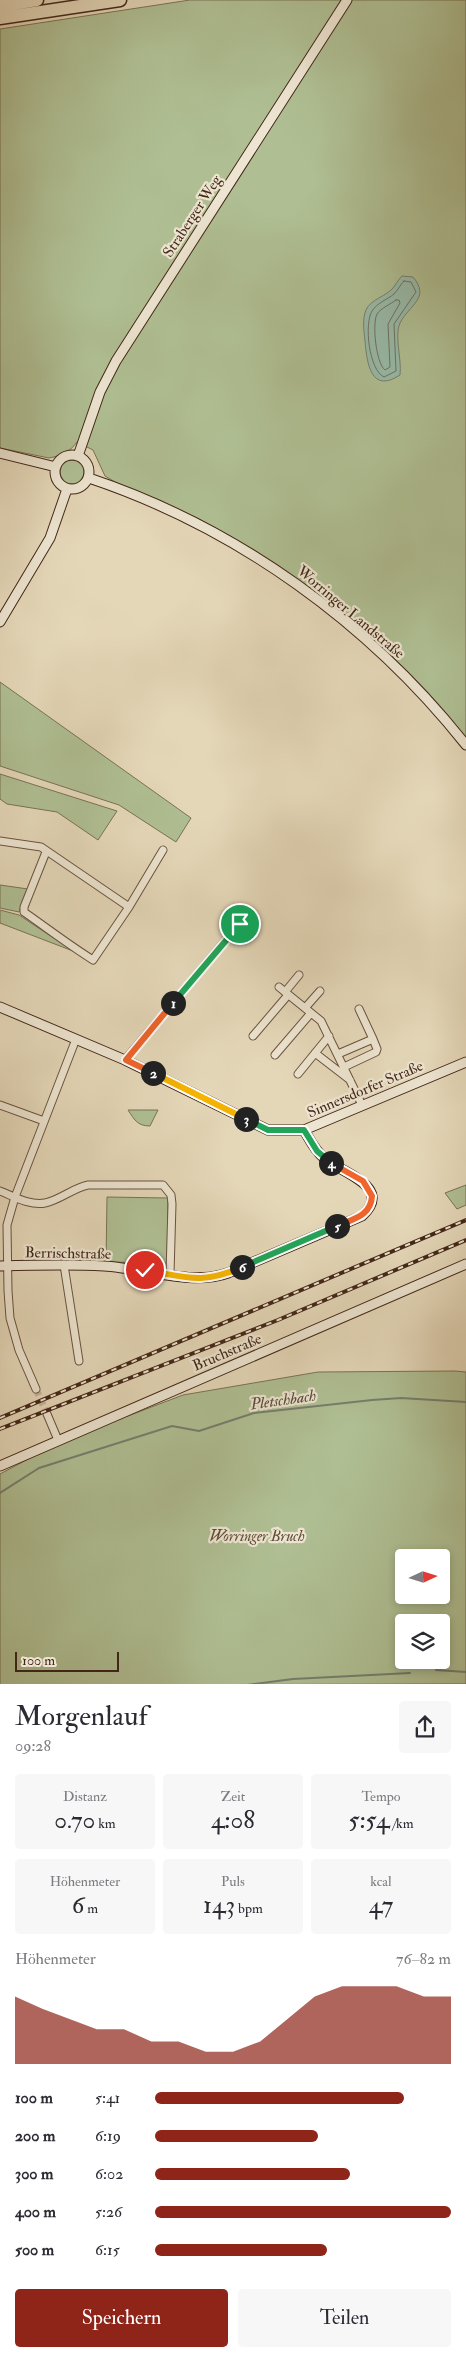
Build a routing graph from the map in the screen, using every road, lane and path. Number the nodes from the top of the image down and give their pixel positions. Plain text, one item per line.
1 (37, 0) edge
2 (120, 0) edge
3 (347, 0) edge
4 (0, 6) edge
5 (0, 18) edge
6 (0, 453) edge
7 (78, 456) junction
8 (56, 467) junction
9 (89, 478) junction
10 (67, 489) junction
11 (0, 622) edge
12 (466, 745) edge
13 (0, 840) edge
14 (163, 850) dead end
15 (46, 852) junction
16 (129, 907) junction
17 (240, 924) dead end
18 (299, 975) dead end
19 (284, 991) junction
20 (320, 991) dead end
21 (0, 1007) edge
22 (359, 1009) dead end
23 (308, 1010) junction
24 (253, 1036) dead end
25 (329, 1036) junction
26 (76, 1038) junction
27 (373, 1039) junction
28 (315, 1053) junction
29 (338, 1054) junction
30 (275, 1055) dead end
31 (126, 1060) junction
32 (466, 1062) edge
33 (344, 1067) junction
34 (298, 1074) dead end
35 (350, 1080) junction
36 (0, 1105) edge
37 (362, 1106) junction
38 (44, 1121) junction
39 (304, 1130) junction
40 (0, 1191) edge
41 (15, 1197) junction
42 (466, 1264) edge
43 (64, 1265) junction
44 (3, 1266) edge
45 (170, 1274) junction
46 (79, 1362) dead end
47 (36, 1389) tunnel mouth
48 (47, 1414) tunnel mouth
49 (58, 1440) junction
50 (0, 1466) edge

1 - 4 highway
2 - 5 highway
3 - 7 main road, Straberger Weg
6 - 8 main road
7 - 8 main road
7 - 9 main road
8 - 10 main road
9 - 10 main road
9 - 12 main road, Worringer Landstraße
10 - 11 main road
13 - 15 street
14 - 16 street
15 - 16 street
15 - 16 street
17 - 31 street
18 - 19 street
19 - 23 street
19 - 24 street
20 - 23 street
21 - 26 main road, Sinnersdorfer Straße
22 - 27 street
23 - 25 street
23 - 30 street
25 - 28 street
25 - 29 street
26 - 31 main road, Sinnersdorfer Straße
26 - 38 street
27 - 29 street
27 - 33 street
28 - 34 street
28 - 35 street
29 - 33 street
31 - 39 main road, Sinnersdorfer Straße
32 - 37 main road, Sinnersdorfer Straße
33 - 35 street
35 - 37 street
36 - 38 street
37 - 39 main road, Sinnersdorfer Straße
38 - 41 street
39 - 45 main road, Berrischstraße
40 - 41 street
41 - 44 street
41 - 45 street
42 - 49 main road, Bruchstraße
43 - 44 main road, Berrischstraße
43 - 45 main road, Berrischstraße
43 - 46 street
44 - 47 street
48 - 49 street
49 - 50 main road, Bruchstraße

